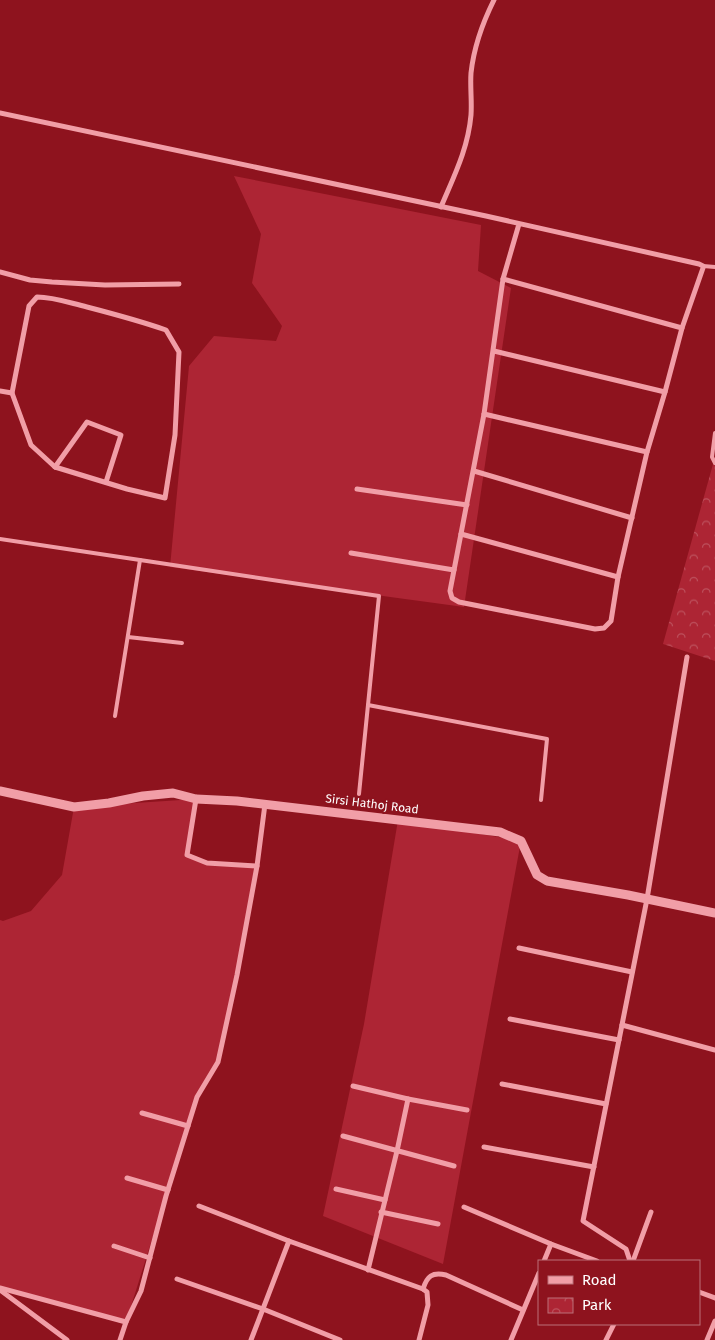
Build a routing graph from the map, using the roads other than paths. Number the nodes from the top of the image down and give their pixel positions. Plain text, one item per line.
1 (494, 0) edge
2 (0, 113) edge
3 (441, 206) junction
4 (519, 224) junction
5 (703, 266) junction
6 (715, 267) edge
7 (0, 272) edge
8 (504, 278) junction
9 (179, 284) dead end
10 (682, 328) junction
11 (494, 350) junction
12 (0, 391) edge
13 (665, 392) junction
14 (12, 394) junction
15 (484, 414) junction
16 (715, 433) edge
17 (648, 452) junction
18 (715, 463) edge
19 (55, 467) junction
20 (474, 471) junction
21 (106, 482) junction
22 (357, 489) dead end
23 (467, 505) junction
24 (632, 518) junction
25 (461, 534) junction
26 (0, 539) edge
27 (351, 553) dead end
28 (140, 560) junction
29 (454, 570) junction
30 (618, 576) junction
31 (128, 637) junction
32 (182, 643) dead end
33 (687, 657) dead end
34 (368, 705) junction
35 (115, 716) dead end
36 (0, 792) edge
37 (359, 794) dead end
38 (196, 799) junction
39 (541, 800) dead end
40 (265, 804) junction
41 (257, 866) junction
42 (647, 899) junction
43 (715, 913) edge
44 (519, 948) dead end
45 (632, 972) junction
46 (510, 1019) dead end
47 (622, 1025) junction
48 (619, 1040) junction
49 (715, 1050) edge
50 (502, 1084) dead end
51 (353, 1086) dead end
52 (408, 1099) junction
53 (606, 1104) junction
54 (467, 1110) dead end
55 (142, 1113) dead end
56 (188, 1126) junction
57 (343, 1136) dead end
58 (484, 1147) dead end
59 (397, 1151) junction
60 (454, 1166) dead end
61 (594, 1167) junction
62 (127, 1178) dead end
63 (336, 1189) dead end
64 (168, 1190) junction
65 (385, 1200) junction
66 (199, 1206) dead end
67 (464, 1206) dead end
68 (382, 1212) junction
69 (651, 1212) dead end
70 (438, 1224) dead end
71 (289, 1241) junction
72 (551, 1244) junction
73 (114, 1246) dead end
74 (150, 1258) junction
75 (544, 1260) edge
76 (595, 1260) edge
77 (632, 1260) edge
78 (632, 1260) edge
79 (368, 1270) junction
80 (538, 1275) edge
81 (177, 1280) dead end
82 (0, 1289) edge
83 (423, 1289) junction
84 (700, 1292) edge
85 (715, 1298) edge
86 (263, 1309) junction
87 (523, 1310) junction
88 (715, 1321) edge
89 (126, 1322) junction
90 (614, 1325) edge
91 (67, 1340) edge
92 (120, 1340) edge
93 (251, 1340) edge
94 (340, 1340) edge
95 (419, 1340) edge
96 (511, 1340) edge
97 (606, 1340) edge
98 (707, 1340) edge

1 - 3 street
2 - 3 street
3 - 4 street
4 - 5 street
4 - 8 street
5 - 6 lane
5 - 10 street
7 - 9 street
8 - 10 street
8 - 11 street
10 - 13 street
11 - 13 street
11 - 15 street
12 - 14 street
13 - 17 street
14 - 19 street
14 - 21 street
15 - 17 street
15 - 20 street
16 - 18 lane
17 - 24 street
19 - 21 street
19 - 21 street
20 - 23 street
20 - 24 street
22 - 23 street
23 - 25 street
24 - 30 street
25 - 29 street
25 - 30 street
26 - 28 lane
27 - 29 street
28 - 31 lane
28 - 34 lane
29 - 30 street
31 - 32 lane
31 - 35 lane
33 - 42 street
34 - 37 lane
34 - 39 lane
36 - 38 street, Sirsi Hathoj Road
38 - 40 street, Sirsi Hathoj Road
38 - 41 street
40 - 41 street
40 - 42 street, Sirsi Hathoj Road
41 - 56 street
42 - 43 street, Sirsi Hathoj Road
42 - 45 street
44 - 45 street
45 - 47 street
46 - 48 street
47 - 48 street
47 - 49 street
48 - 53 street
50 - 53 street
51 - 52 street
52 - 54 street
52 - 59 street
53 - 61 street
55 - 56 street
56 - 64 street
57 - 59 street
58 - 61 street
59 - 60 street
59 - 65 street
61 - 77 street
62 - 64 street
63 - 65 street
64 - 74 street
65 - 68 street
66 - 71 street
67 - 72 street
68 - 70 street
68 - 79 street
69 - 78 street
71 - 79 street
71 - 86 street
72 - 75 street
72 - 76 street
73 - 74 street
74 - 89 street
79 - 83 street
80 - 87 street
81 - 86 street
82 - 89 street
82 - 91 street
83 - 87 street
83 - 95 street
84 - 85 street
86 - 93 street
86 - 94 street
87 - 96 street
88 - 98 street
89 - 92 street
90 - 97 street

